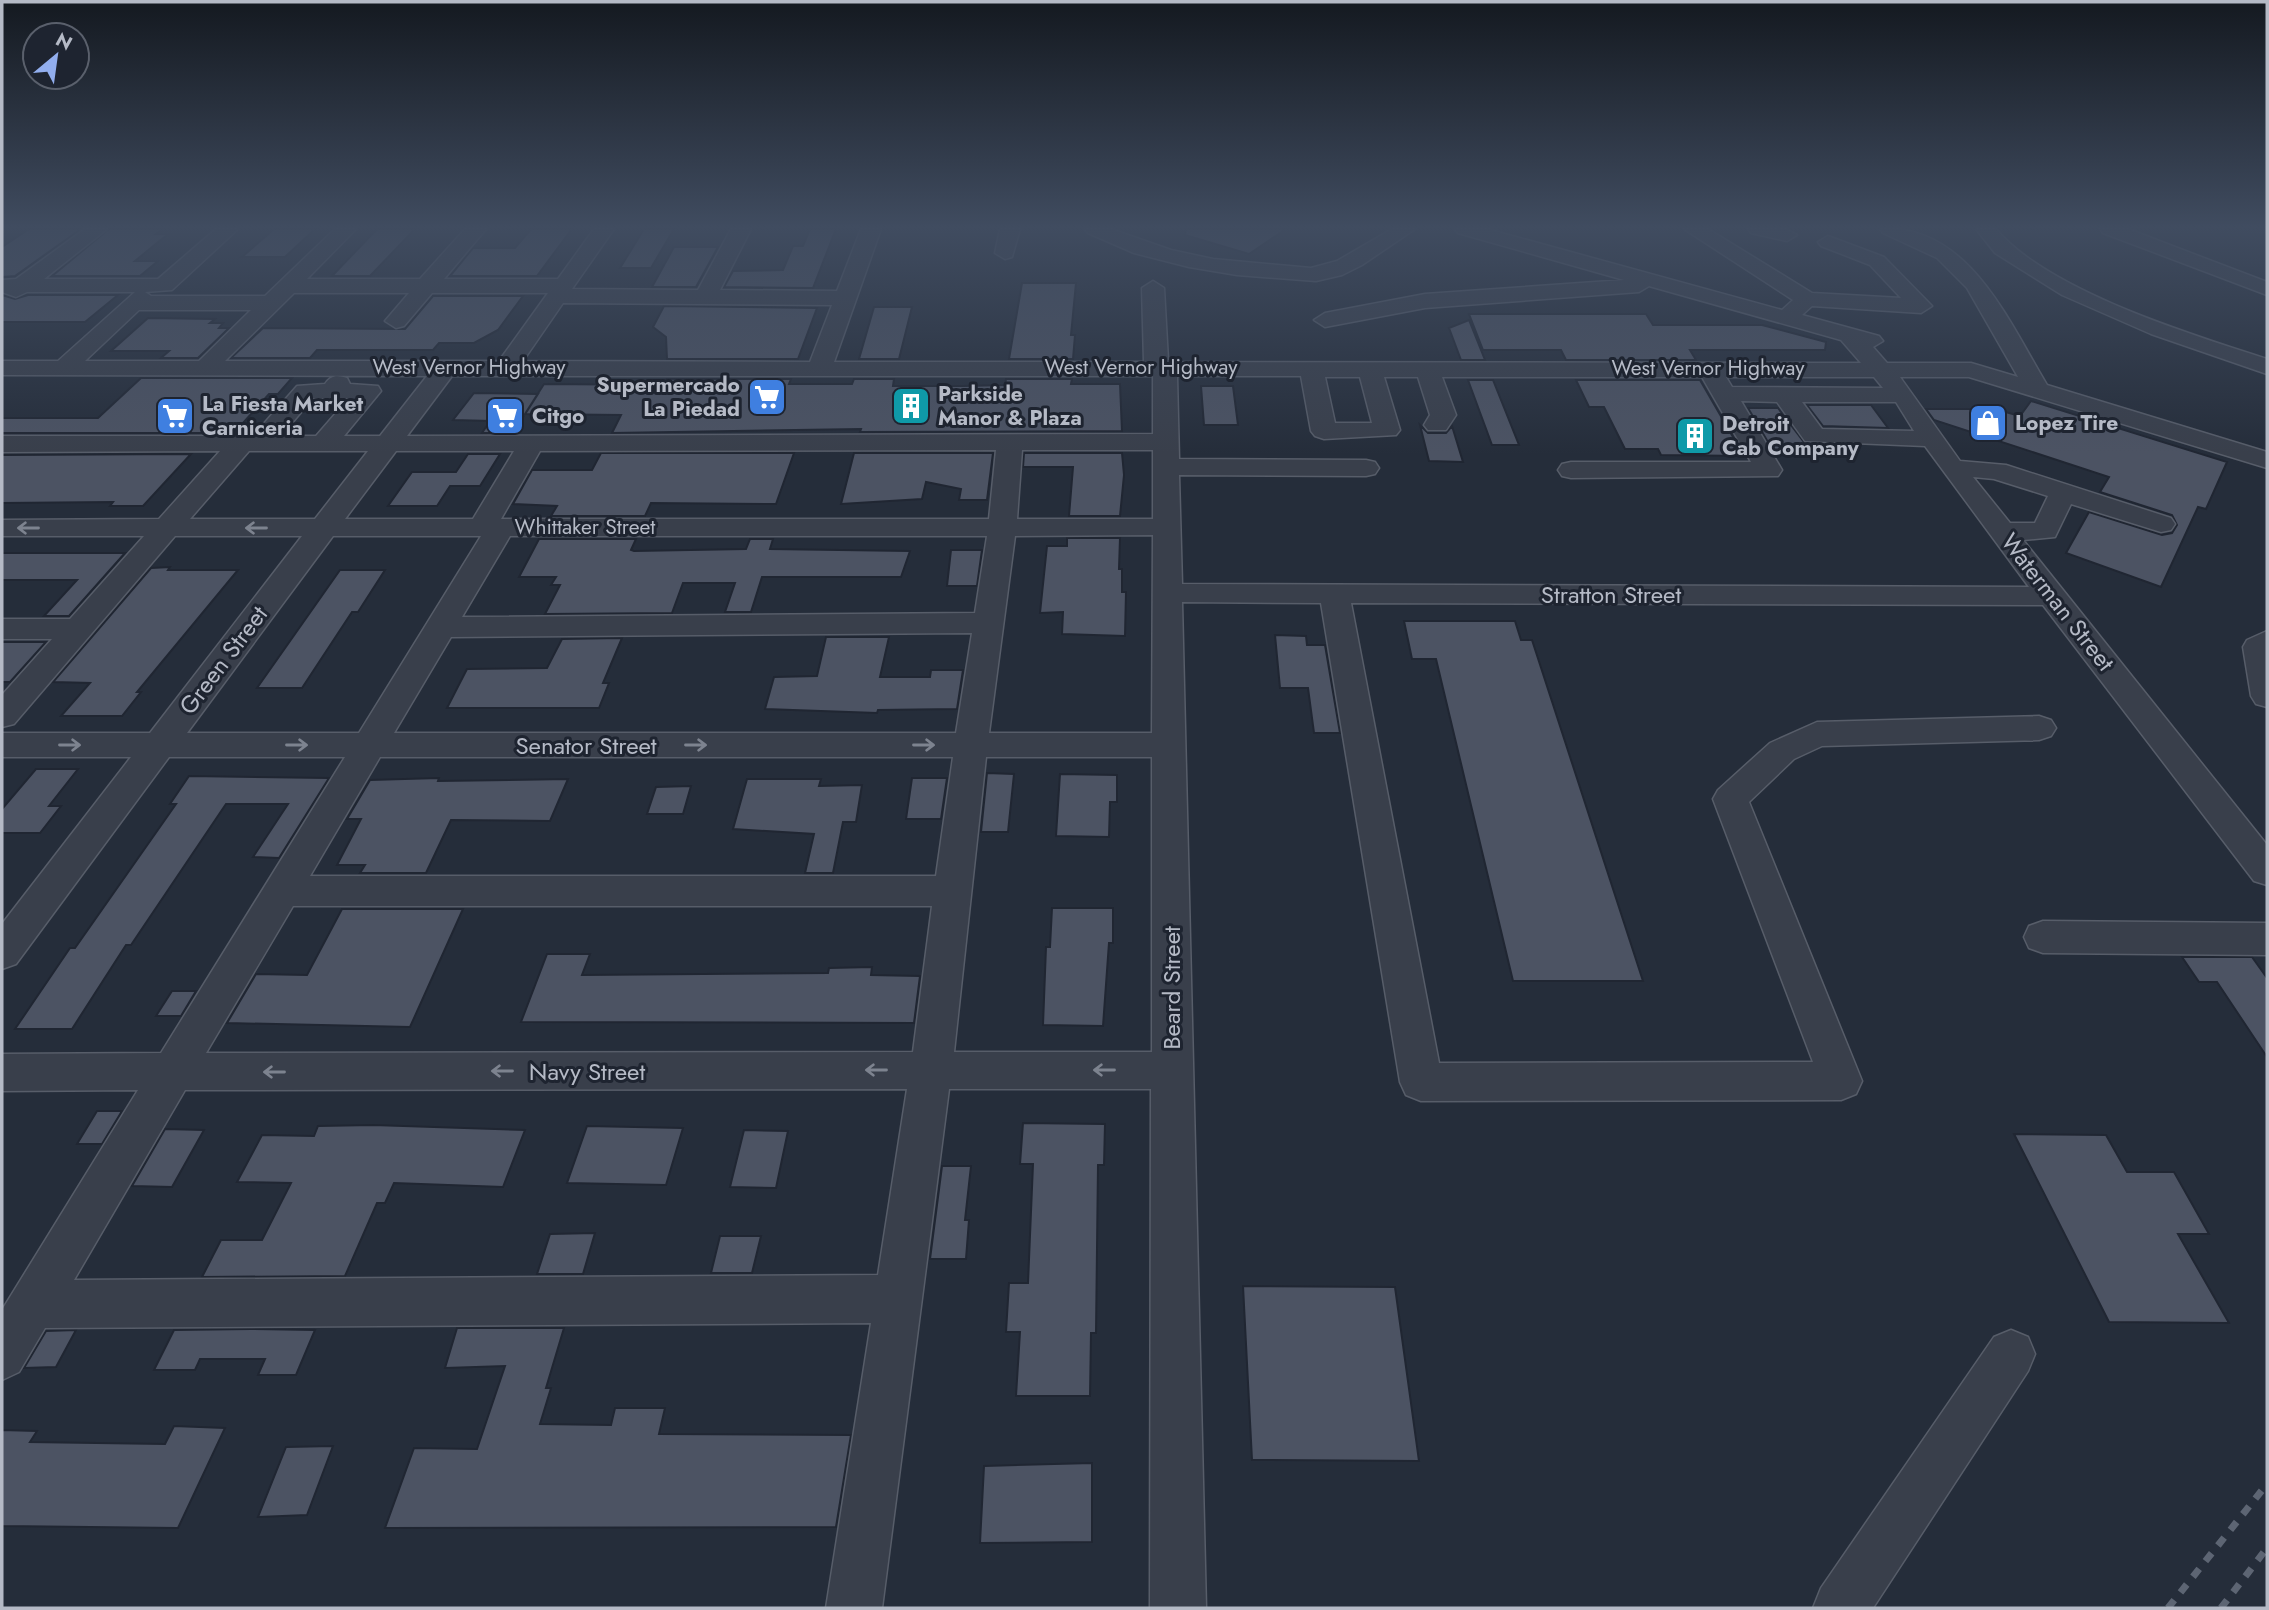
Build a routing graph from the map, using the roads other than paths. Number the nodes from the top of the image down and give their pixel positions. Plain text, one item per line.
1 (133, 304) edge
2 (269, 304) edge
3 (411, 304) edge
4 (552, 304) edge
5 (843, 304) edge
6 (1155, 304) edge
7 (1409, 304) edge
8 (1740, 304) edge
9 (1801, 304) edge
10 (1891, 304) edge
11 (1919, 304) edge
12 (1987, 304) edge
13 (2105, 304) edge
14 (1787, 317) junction
15 (1325, 320) dead end
16 (396, 321) dead end
17 (1847, 334) junction
18 (820, 367) junction
19 (1161, 367) junction
20 (1311, 367) junction
21 (1369, 367) junction
22 (2267, 367) edge
23 (2, 368) edge
24 (64, 368) junction
25 (205, 368) junction
26 (352, 368) junction
27 (445, 368) junction
28 (507, 368) junction
29 (1427, 368) junction
30 (1709, 368) junction
31 (1806, 368) junction
32 (1881, 369) junction
33 (1971, 370) junction
34 (2038, 390) junction
35 (331, 391) junction
36 (1725, 394) junction
37 (1785, 395) junction
38 (1824, 395) junction
39 (1903, 395) junction
40 (341, 423) junction
41 (1437, 425) dead end
42 (394, 434) junction
43 (1933, 439) junction
44 (1010, 442) junction
45 (252, 443) junction
46 (324, 443) junction
47 (532, 443) junction
48 (2, 444) edge
49 (1167, 455) junction
50 (2267, 460) edge
51 (1366, 468) dead end
52 (1952, 468) junction
53 (1570, 470) dead end
54 (2063, 492) junction
55 (2161, 524) dead end
56 (324, 527) junction
57 (491, 527) junction
58 (1002, 527) junction
59 (1168, 527) junction
60 (2, 528) edge
61 (168, 528) junction
62 (2003, 532) junction
63 (1168, 593) junction
64 (1334, 593) junction
65 (2053, 596) junction
66 (988, 623) junction
67 (441, 627) junction
68 (2, 629) edge
69 (79, 629) junction
70 (2267, 641) edge
71 (2267, 696) edge
72 (2, 716) edge
73 (2039, 728) dead end
74 (159, 745) junction
75 (370, 745) junction
76 (971, 745) junction
77 (1170, 745) junction
78 (2, 746) edge
79 (2267, 871) edge
80 (281, 891) junction
81 (953, 891) junction
82 (2043, 937) dead end
83 (2267, 939) edge
84 (2, 953) edge
85 (931, 1070) junction
86 (1172, 1070) junction
87 (2, 1072) edge
88 (171, 1072) junction
89 (899, 1299) junction
90 (32, 1304) junction
91 (2011, 1354) dead end
92 (2, 1355) edge
93 (854, 1608) edge
94 (1178, 1608) edge
95 (1841, 1608) edge

1 - 24 street
2 - 25 street
3 - 16 street
4 - 28 street
5 - 18 street
6 - 19 street, Beard Street
7 - 15 street
8 - 14 street
9 - 14 street
10 - 11 street
12 - 34 street
13 - 22 street
14 - 17 street
17 - 32 street, Waterman Street
17 - 33 street
18 - 19 street, West Vernor Highway
18 - 28 street, West Vernor Highway
19 - 20 street, West Vernor Highway
19 - 49 street, Beard Street
20 - 21 street, West Vernor Highway
20 - 21 street
21 - 29 street, West Vernor Highway
23 - 24 street, West Vernor Highway
24 - 25 street, West Vernor Highway
25 - 26 street, West Vernor Highway
26 - 27 street, West Vernor Highway
26 - 35 street
27 - 28 street, West Vernor Highway
27 - 42 street, Green Street
29 - 30 street, West Vernor Highway
29 - 41 street
30 - 31 street, West Vernor Highway
30 - 36 street
31 - 32 street, West Vernor Highway
31 - 38 street
32 - 33 street, West Vernor Highway
32 - 39 street, Waterman Street
33 - 34 street, West Vernor Highway
34 - 50 street, West Vernor Highway
35 - 40 street
35 - 45 street
36 - 37 street
36 - 53 street
37 - 38 street
37 - 43 street
38 - 39 street
39 - 43 street, Waterman Street
40 - 42 street
40 - 46 street
42 - 46 street
42 - 47 street
42 - 56 street, Green Street
43 - 52 street, Waterman Street
44 - 47 street
44 - 49 street
44 - 58 street
45 - 46 street
45 - 48 street
45 - 61 street
47 - 57 street
49 - 51 street
49 - 59 street, Beard Street
52 - 54 street
52 - 62 street, Waterman Street
54 - 55 street
54 - 62 street
56 - 57 street, Whittaker Street
56 -> 61 street, Whittaker Street
56 - 74 street, Green Street
57 - 58 street, Whittaker Street
57 - 67 street
58 - 59 street, Whittaker Street
58 - 66 street
59 - 63 street, Beard Street
61 -> 60 street, Whittaker Street
61 - 69 street
62 - 65 street, Waterman Street
63 - 64 street, Stratton Street
63 - 77 street, Beard Street
64 - 65 street, Stratton Street
64 - 73 street
65 - 79 street, Waterman Street
66 - 67 street
66 - 76 street
67 - 75 street
68 - 69 street
69 - 72 street
70 - 71 street
74 -> 75 street, Senator Street
78 -> 74 street, Senator Street
74 - 84 street, Green Street
75 -> 76 street, Senator Street
75 - 80 street
76 - 77 street, Senator Street
76 - 81 street
77 - 86 street, Beard Street
80 - 81 street
80 - 88 street
81 - 85 street
82 - 83 street
86 -> 85 street, Navy Street
85 -> 88 street, Navy Street
85 - 89 street
86 - 94 street, Beard Street
87 - 88 street, Navy Street
88 - 90 street
89 - 90 street
89 - 93 street
90 - 92 street
91 - 95 street

